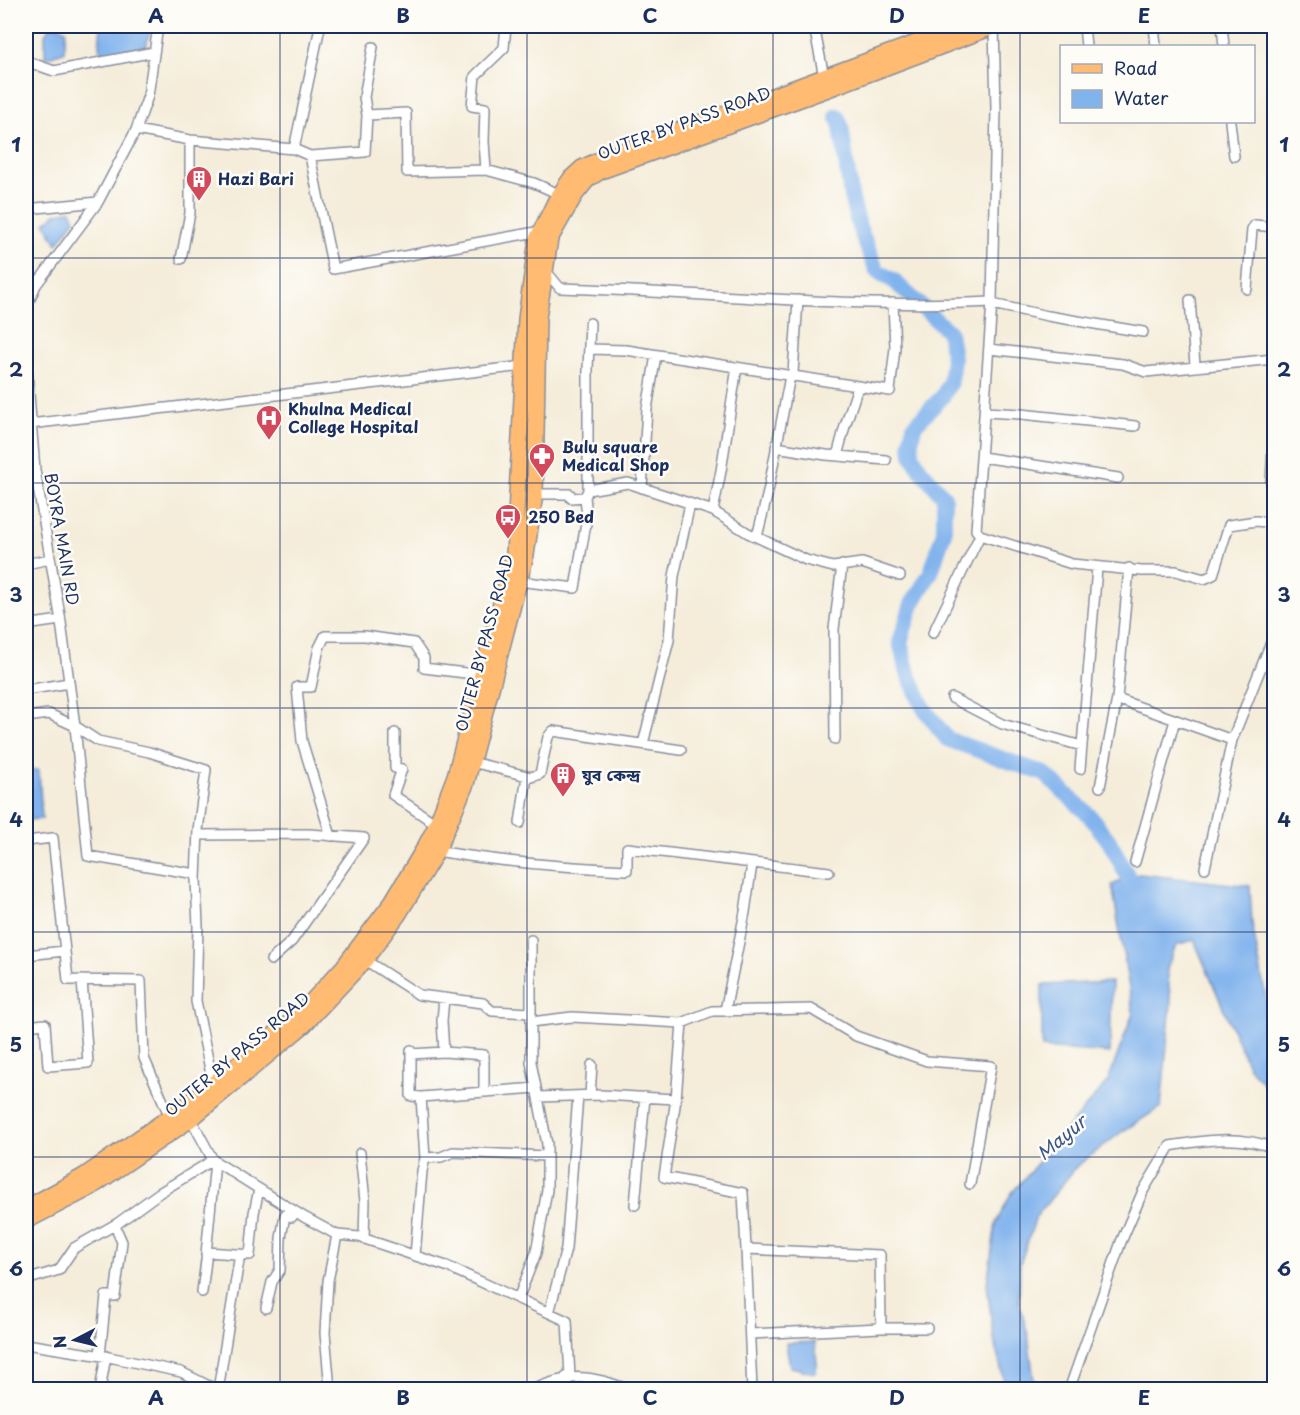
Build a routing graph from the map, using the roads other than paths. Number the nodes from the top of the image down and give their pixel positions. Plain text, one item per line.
1 (158, 26) edge
2 (506, 26) edge
3 (814, 26) edge
4 (962, 26) edge
5 (995, 26) edge
6 (1084, 26) edge
7 (1154, 26) edge
8 (1222, 26) edge
9 (320, 27) edge
10 (1086, 45) edge
11 (1155, 45) edge
12 (1224, 45) edge
13 (373, 47) dead end
14 (154, 52) junction
15 (26, 61) edge
16 (824, 77) junction
17 (367, 115) junction
18 (1230, 123) edge
19 (136, 130) junction
20 (190, 140) junction
21 (294, 149) junction
22 (310, 156) junction
23 (1234, 156) dead end
24 (486, 170) junction
25 (560, 194) junction
26 (98, 202) junction
27 (26, 209) edge
28 (1275, 227) edge
29 (541, 231) junction
30 (181, 259) dead end
31 (545, 270) junction
32 (1247, 289) dead end
33 (798, 300) junction
34 (1190, 300) dead end
35 (893, 303) junction
36 (992, 303) junction
37 (26, 308) edge
38 (590, 323) dead end
39 (1143, 332) dead end
40 (589, 349) junction
41 (989, 349) junction
42 (656, 355) junction
43 (26, 357) edge
44 (1275, 359) edge
45 (1195, 365) junction
46 (525, 366) junction
47 (737, 367) junction
48 (790, 376) junction
49 (858, 387) junction
50 (985, 412) junction
51 (30, 424) junction
52 (1135, 426) dead end
53 (1275, 426) edge
54 (776, 447) junction
55 (29, 449) edge
56 (837, 456) junction
57 (982, 458) junction
58 (886, 460) dead end
59 (1118, 478) dead end
60 (642, 488) junction
61 (535, 494) junction
62 (586, 494) junction
63 (1274, 501) edge
64 (690, 504) junction
65 (713, 511) junction
66 (1275, 523) edge
67 (980, 535) junction
68 (757, 537) junction
69 (50, 560) junction
70 (26, 564) edge
71 (842, 566) junction
72 (1097, 568) junction
73 (1129, 568) junction
74 (900, 576) dead end
75 (519, 581) junction
76 (60, 620) junction
77 (26, 625) edge
78 (933, 633) dead end
79 (1275, 635) edge
80 (482, 675) junction
81 (69, 683) junction
82 (26, 690) edge
83 (952, 698) dead end
84 (1117, 699) junction
85 (26, 717) edge
86 (1175, 720) junction
87 (75, 726) junction
88 (395, 733) dead end
89 (835, 739) dead end
90 (1232, 740) junction
91 (643, 744) junction
92 (1082, 746) junction
93 (681, 750) dead end
94 (472, 762) junction
95 (1080, 769) dead end
96 (527, 776) junction
97 (1100, 787) dead end
98 (520, 823) dead end
99 (436, 824) junction
100 (198, 835) junction
101 (332, 836) junction
102 (26, 841) edge
103 (437, 852) junction
104 (1135, 862) dead end
105 (752, 864) junction
106 (1204, 868) dead end
107 (829, 872) dead end
108 (196, 874) junction
109 (531, 940) dead end
110 (65, 951) junction
111 (26, 956) edge
112 (272, 960) dead end
113 (365, 960) junction
114 (82, 980) junction
115 (444, 998) junction
116 (725, 1011) junction
117 (531, 1017) junction
118 (682, 1023) junction
119 (26, 1026) edge
120 (444, 1052) junction
121 (592, 1065) dead end
122 (213, 1084) junction
123 (484, 1092) junction
124 (537, 1092) junction
125 (578, 1095) junction
126 (591, 1095) junction
127 (26, 1096) edge
128 (421, 1097) junction
129 (645, 1097) junction
130 (676, 1099) junction
131 (26, 1117) edge
132 (170, 1117) junction
133 (191, 1119) junction
134 (1275, 1148) edge
135 (360, 1153) dead end
136 (547, 1156) junction
137 (425, 1158) junction
138 (214, 1161) junction
139 (970, 1184) dead end
140 (259, 1189) junction
141 (635, 1205) dead end
142 (26, 1208) edge
143 (295, 1212) junction
144 (26, 1221) edge
145 (115, 1226) junction
146 (337, 1235) junction
147 (364, 1239) junction
148 (746, 1249) junction
149 (206, 1254) junction
150 (240, 1254) junction
151 (415, 1256) junction
152 (26, 1280) edge
153 (202, 1292) dead end
154 (518, 1299) junction
155 (266, 1308) dead end
156 (549, 1313) junction
157 (881, 1328) junction
158 (927, 1328) dead end
159 (750, 1334) junction
160 (26, 1344) edge
161 (103, 1356) junction
162 (568, 1377) junction
163 (600, 1384) edge
164 (100, 1389) edge
165 (218, 1389) edge
166 (330, 1389) edge
167 (532, 1389) edge
168 (568, 1389) edge
169 (630, 1389) edge
170 (752, 1389) edge
171 (1069, 1389) edge

1 - 14 street
2 - 24 street
3 - 16 street
4 - 16 main road, OUTER BY PASS ROAD
5 - 31 main road, OUTER BY PASS ROAD
5 - 36 street
6 - 10 street
7 - 11 street
8 - 12 street
9 - 21 street
13 - 17 street
14 - 15 street
14 - 19 street
16 - 25 main road, OUTER BY PASS ROAD
17 - 22 street
17 - 24 street
18 - 23 street
19 - 20 street
19 - 26 street
20 - 21 street
20 - 30 street
21 - 22 street
22 - 29 street
24 - 25 street
25 - 29 main road, OUTER BY PASS ROAD
26 - 27 street
26 - 37 street
28 - 32 street
29 - 46 main road, OUTER BY PASS ROAD
31 - 33 street
31 - 61 main road, OUTER BY PASS ROAD
33 - 35 street
33 - 48 street
34 - 45 street
35 - 36 street
35 - 49 street
36 - 39 street
36 - 41 street
38 - 40 street
40 - 42 street
40 - 62 street
41 - 45 street
41 - 50 street
42 - 47 street
42 - 60 street
43 - 51 street, BOYRA MAIN RD
44 - 45 street
46 - 51 street
46 - 80 main road, OUTER BY PASS ROAD
47 - 48 street
47 - 65 street
48 - 49 street
48 - 54 street
49 - 56 street
50 - 52 street
50 - 57 street
51 - 55 street, BOYRA MAIN RD
53 - 63 street
54 - 56 street
54 - 68 street
55 - 69 street, BOYRA MAIN RD
56 - 58 street
57 - 59 street
57 - 67 street
60 - 62 street
60 - 64 street
61 - 62 street
61 - 75 main road, OUTER BY PASS ROAD
62 - 75 street
64 - 65 street
64 - 91 street
65 - 68 street
66 - 73 street
67 - 72 street
67 - 78 street
68 - 71 street
69 - 70 street
69 - 76 street, BOYRA MAIN RD
71 - 74 street
71 - 89 street
72 - 73 street
72 - 92 street
73 - 84 street
75 - 94 main road, OUTER BY PASS ROAD
76 - 77 street
76 - 81 street, BOYRA MAIN RD
79 - 90 street
80 - 99 main road, OUTER BY PASS ROAD
80 - 101 street
81 - 82 street
81 - 87 street, BOYRA MAIN RD
83 - 92 street
84 - 86 street
84 - 97 street
85 - 87 street
86 - 90 street
86 - 104 street
87 - 100 street
87 - 108 street, BOYRA MAIN RD
88 - 99 street
90 - 106 street
91 - 93 street
91 - 96 street
92 - 95 street
94 - 96 street
94 - 103 main road, OUTER BY PASS ROAD
96 - 98 street
99 - 122 main road, OUTER BY PASS ROAD
100 - 101 street
100 - 108 street
101 - 112 street
102 - 110 street
103 - 105 street
103 - 113 main road, OUTER BY PASS ROAD
105 - 107 street
105 - 116 street
108 - 122 street
109 - 117 street
110 - 111 street
110 - 114 street
113 - 115 street
113 - 133 main road, OUTER BY PASS ROAD
114 - 119 street
114 - 132 street
115 - 117 street
115 - 120 street
116 - 118 street
116 - 139 street
117 - 118 street
117 - 124 street
118 - 130 street
120 - 123 street
120 - 128 street
121 - 126 street
122 - 132 main road, OUTER BY PASS ROAD
123 - 124 street
123 - 128 street
124 - 125 street
124 - 136 street
125 - 126 street
125 - 156 street
126 - 129 street
127 - 131 street
128 - 137 street
129 - 130 street
129 - 141 street
130 - 148 street
132 - 142 main road, OUTER BY PASS ROAD
133 - 138 street
133 - 144 main road, OUTER BY PASS ROAD
134 - 171 street
135 - 147 street
136 - 137 street
136 - 154 street
137 - 151 street
138 - 140 street
138 - 145 street
138 - 149 street
140 - 143 street
140 - 150 street
143 - 146 street
143 - 155 street
145 - 152 street
145 - 161 street
146 - 147 street
146 - 166 street
147 - 151 street
148 - 157 street
148 - 159 street
149 - 150 street
149 - 153 street
150 - 165 street
151 - 154 street
154 - 156 street
156 - 162 street
157 - 158 street
157 - 159 street
159 - 170 street
160 - 161 street
161 - 164 street
161 - 165 street
162 - 163 street
162 - 167 street
162 - 168 street
163 - 169 street

